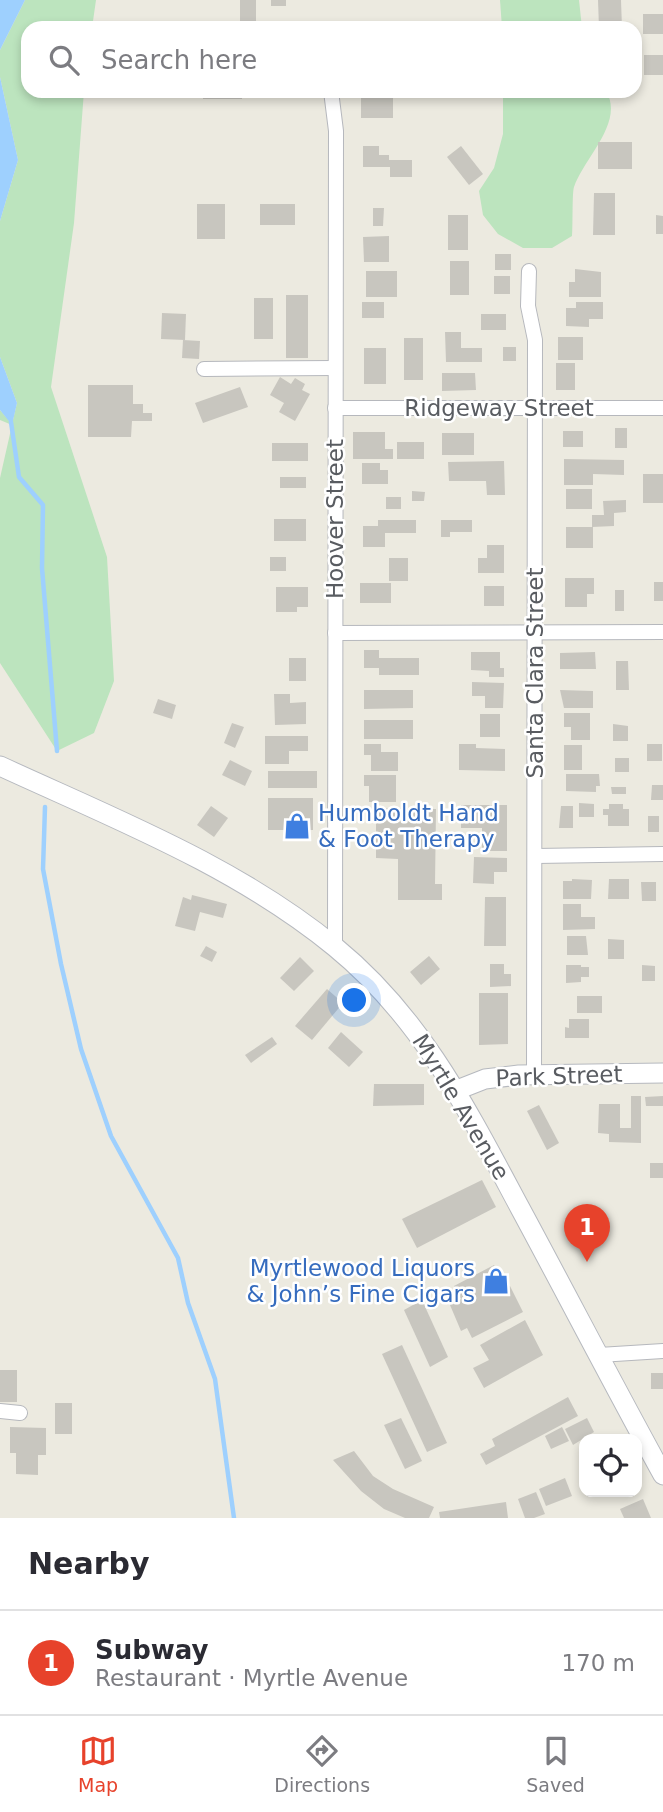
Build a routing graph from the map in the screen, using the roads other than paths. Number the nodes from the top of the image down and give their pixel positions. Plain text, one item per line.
1 (332, 98) edge
2 (529, 271) dead end
3 (335, 368) junction
4 (204, 369) dead end
5 (335, 408) junction
6 (535, 408) junction
7 (663, 408) edge
8 (663, 632) edge
9 (335, 633) junction
10 (535, 633) junction
11 (0, 766) edge
12 (663, 854) edge
13 (536, 856) junction
14 (335, 947) junction
15 (663, 1073) edge
16 (534, 1074) junction
17 (457, 1090) junction
18 (663, 1351) edge
19 (599, 1355) junction
20 (0, 1412) edge
21 (20, 1413) dead end
22 (663, 1475) edge

1 - 3 street, Hoover Street
2 - 6 street, Santa Clara Street
3 - 4 street
3 - 5 street, Hoover Street
5 - 6 street, Ridgeway Street
5 - 9 street, Hoover Street
6 - 7 street, Ridgeway Street
6 - 10 street, Santa Clara Street
8 - 10 street
9 - 10 street
9 - 14 street, Hoover Street
10 - 13 street, Santa Clara Street
11 - 14 main road, Myrtle Avenue
12 - 13 street
13 - 16 street, Santa Clara Street
14 - 17 main road, Myrtle Avenue
15 - 16 main road, Park Street
16 - 17 main road, Park Street
17 - 19 main road, Myrtle Avenue
18 - 19 street
19 - 22 main road, Myrtle Avenue
20 - 21 street

